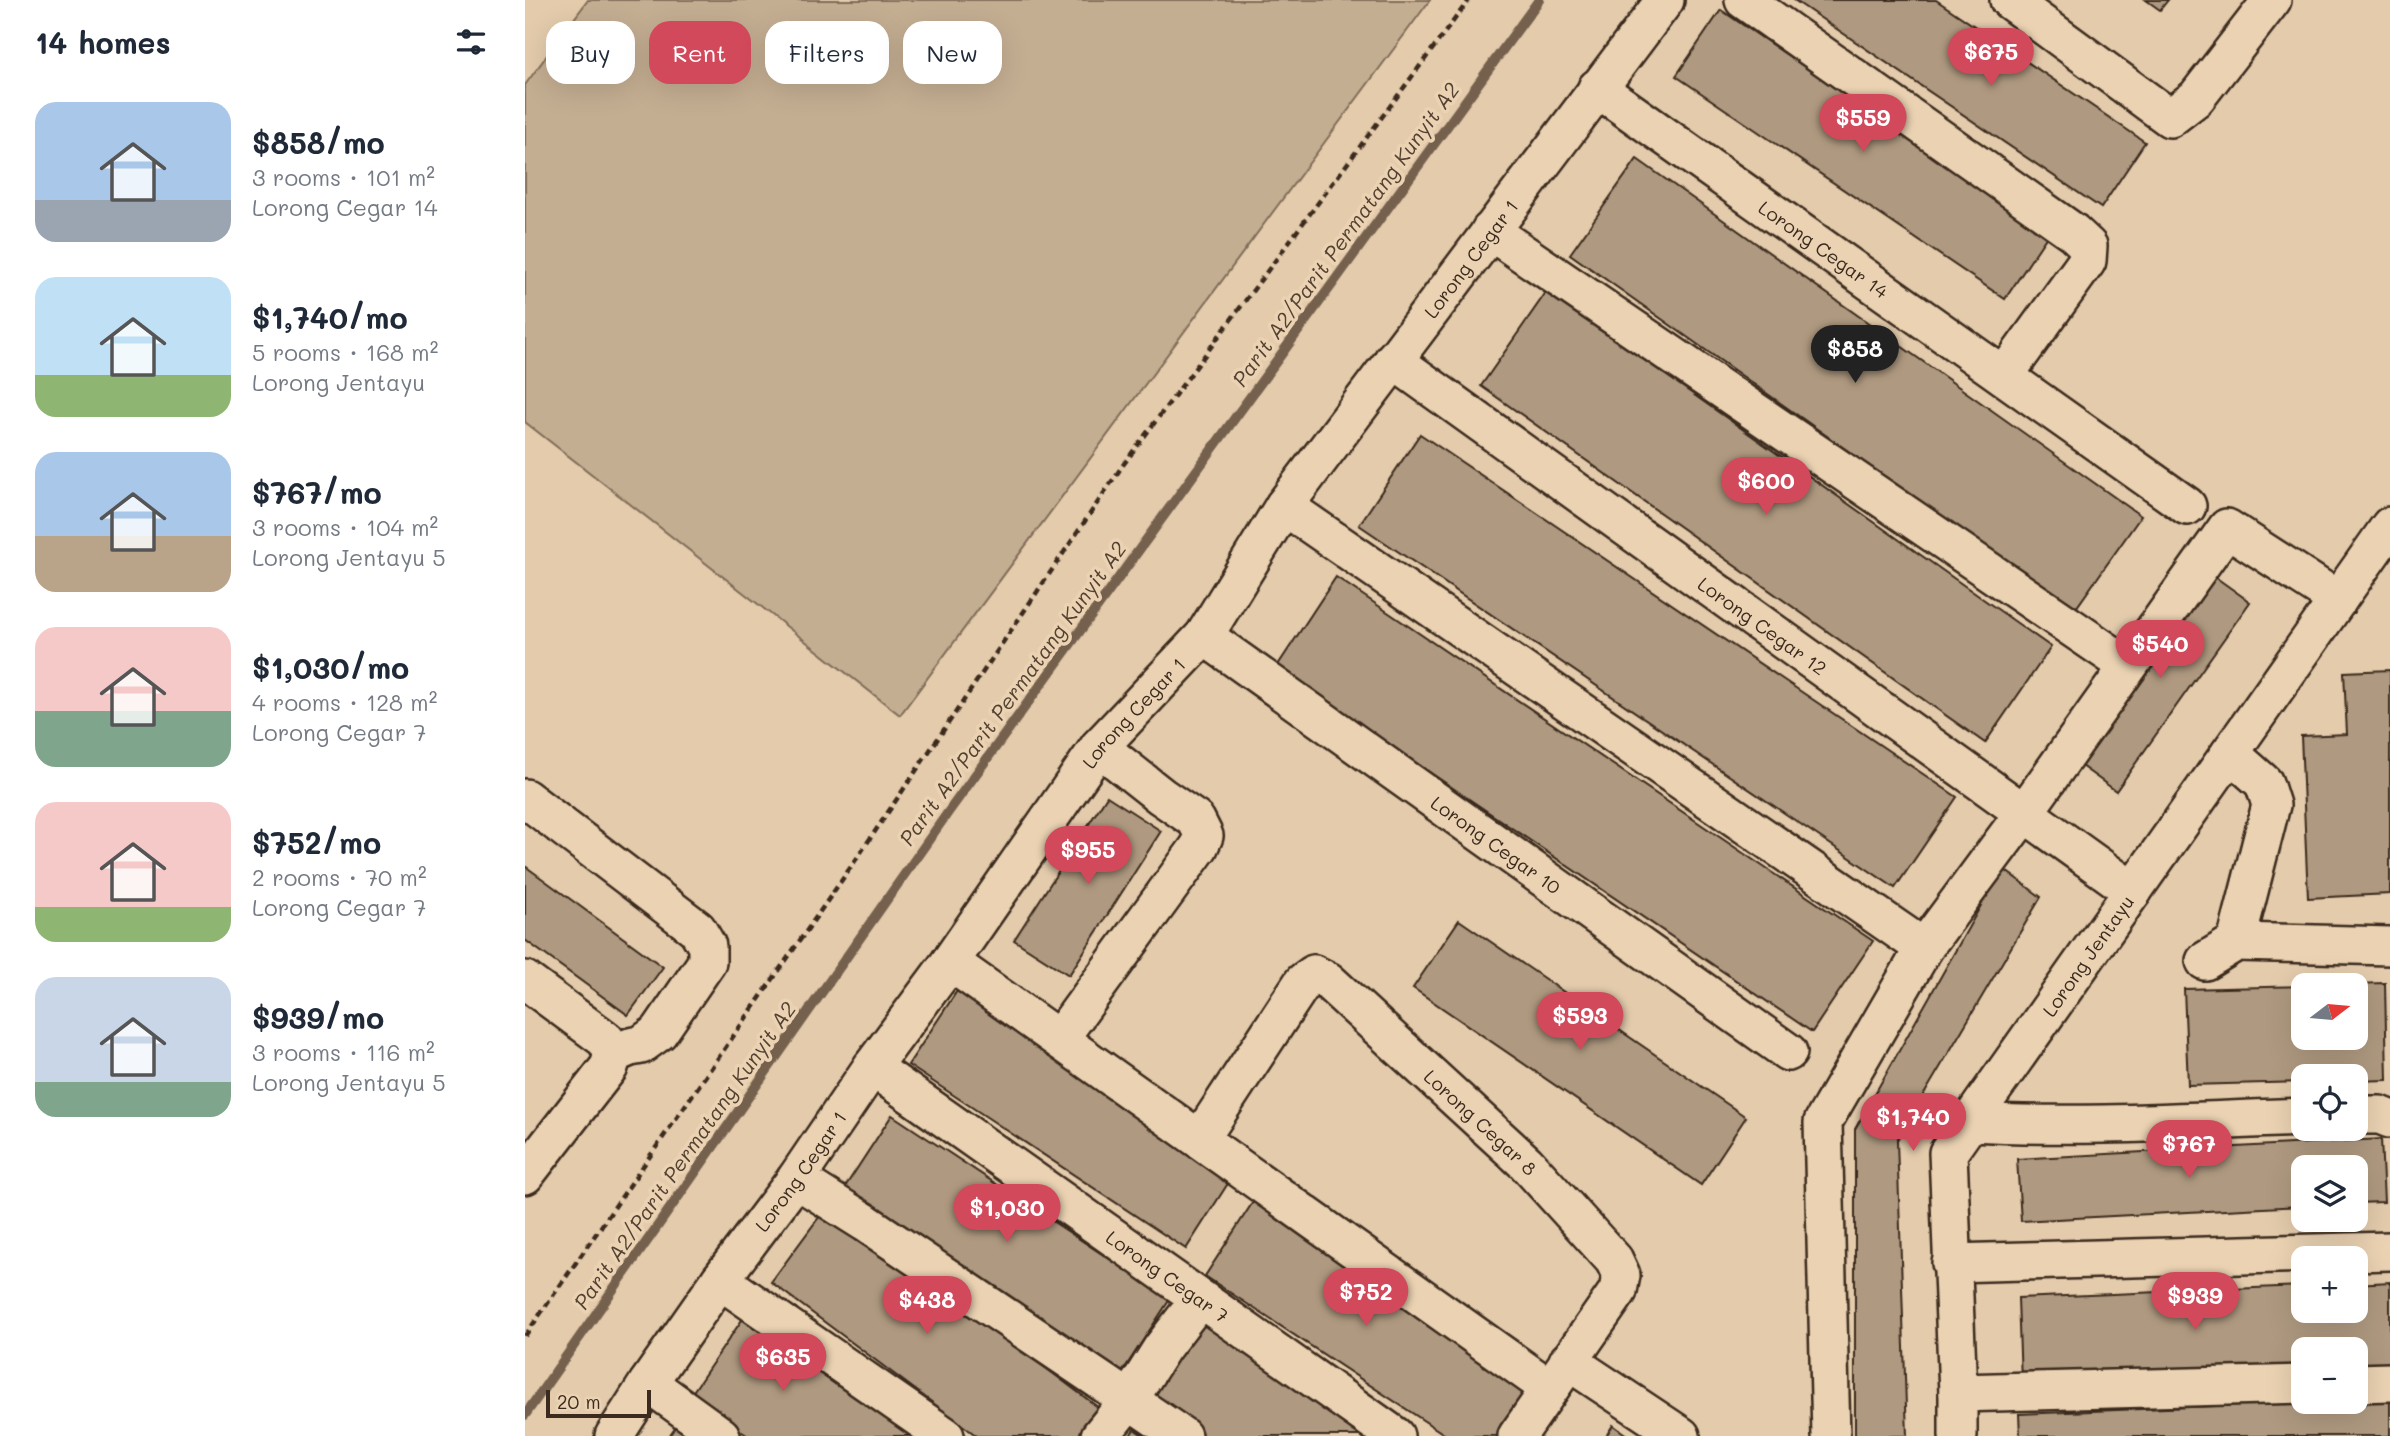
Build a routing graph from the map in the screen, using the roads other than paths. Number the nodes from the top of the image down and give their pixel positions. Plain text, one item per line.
1 (1665, 0) edge
2 (1744, 0) edge
3 (2009, 0) edge
4 (2272, 0) edge
5 (1597, 88) junction
6 (1490, 230) junction
7 (1393, 360) junction
8 (2004, 376) junction
9 (1284, 506) junction
10 (2187, 506) dead end
11 (2390, 526) edge
12 (2338, 600) junction
13 (1204, 636) junction
14 (2128, 666) junction
15 (1099, 747) junction
16 (2230, 753) junction
17 (525, 798) edge
18 (2024, 813) junction
19 (2133, 891) junction
20 (2390, 946) edge
21 (1924, 948) junction
22 (950, 962) junction
23 (525, 980) edge
24 (1059, 1040) junction
25 (1788, 1052) dead end
26 (613, 1054) junction
27 (872, 1067) junction
28 (2368, 1115) edge
29 (2291, 1117) edge
30 (2390, 1119) edge
31 (1970, 1122) junction
32 (1199, 1139) junction
33 (525, 1175) edge
34 (796, 1179) junction
35 (2390, 1251) edge
36 (1951, 1263) junction
37 (719, 1280) junction
38 (1199, 1300) junction
39 (1559, 1374) junction
40 (2368, 1382) edge
41 (2390, 1382) edge
42 (648, 1383) junction
43 (2291, 1384) edge
44 (1958, 1393) junction
45 (1129, 1400) junction
46 (614, 1436) edge
47 (721, 1436) edge
48 (945, 1436) edge
49 (1100, 1436) edge
50 (1182, 1436) edge
51 (1395, 1436) edge
52 (1517, 1436) edge
53 (1681, 1436) edge
54 (1831, 1436) edge
55 (1958, 1436) edge

1 - 5 street, Lorong Cegar 1
2 - 8 street
3 - 4 street
5 - 6 street, Lorong Cegar 1
5 - 8 street, Lorong Cegar 14
6 - 7 street, Lorong Cegar 1
6 - 14 street
7 - 9 street, Lorong Cegar 1
7 - 18 street, Lorong Cegar 12
8 - 10 street, Lorong Cegar 14
9 - 13 street, Lorong Cegar 1
9 - 21 street
11 - 12 street, Lorong Jentayu
12 - 14 street
12 - 16 street, Lorong Jentayu
13 - 15 street, Lorong Cegar 1
13 - 25 street, Lorong Cegar 10
14 - 18 street
15 - 22 street, Lorong Cegar 1
15 - 24 street
16 - 19 street, Lorong Jentayu
16 - 20 street
17 - 26 street
18 - 19 street, Lorong Cegar 12
18 - 21 street
19 - 31 street, Lorong Jentayu
21 - 54 street
22 - 24 street
22 - 27 street, Lorong Cegar 1
23 - 26 street
24 - 32 street
26 - 33 street
27 - 34 street, Lorong Cegar 1
27 - 38 street, Lorong Cegar 7
28 - 30 street
29 - 31 street
31 - 36 street, Lorong Jentayu
32 - 39 street
32 - 39 street, Lorong Cegar 8
34 - 37 street, Lorong Cegar 1
34 - 45 street
35 - 36 street
36 - 44 street, Lorong Jentayu
37 - 42 street, Lorong Cegar 1
37 - 48 street
38 - 45 street
38 - 51 street, Lorong Cegar 7
39 - 52 street
39 - 53 street
40 - 41 street
42 - 46 street, Lorong Cegar 1
42 - 47 street
43 - 44 street
44 - 55 street, Lorong Jentayu
45 - 49 street
45 - 50 street

